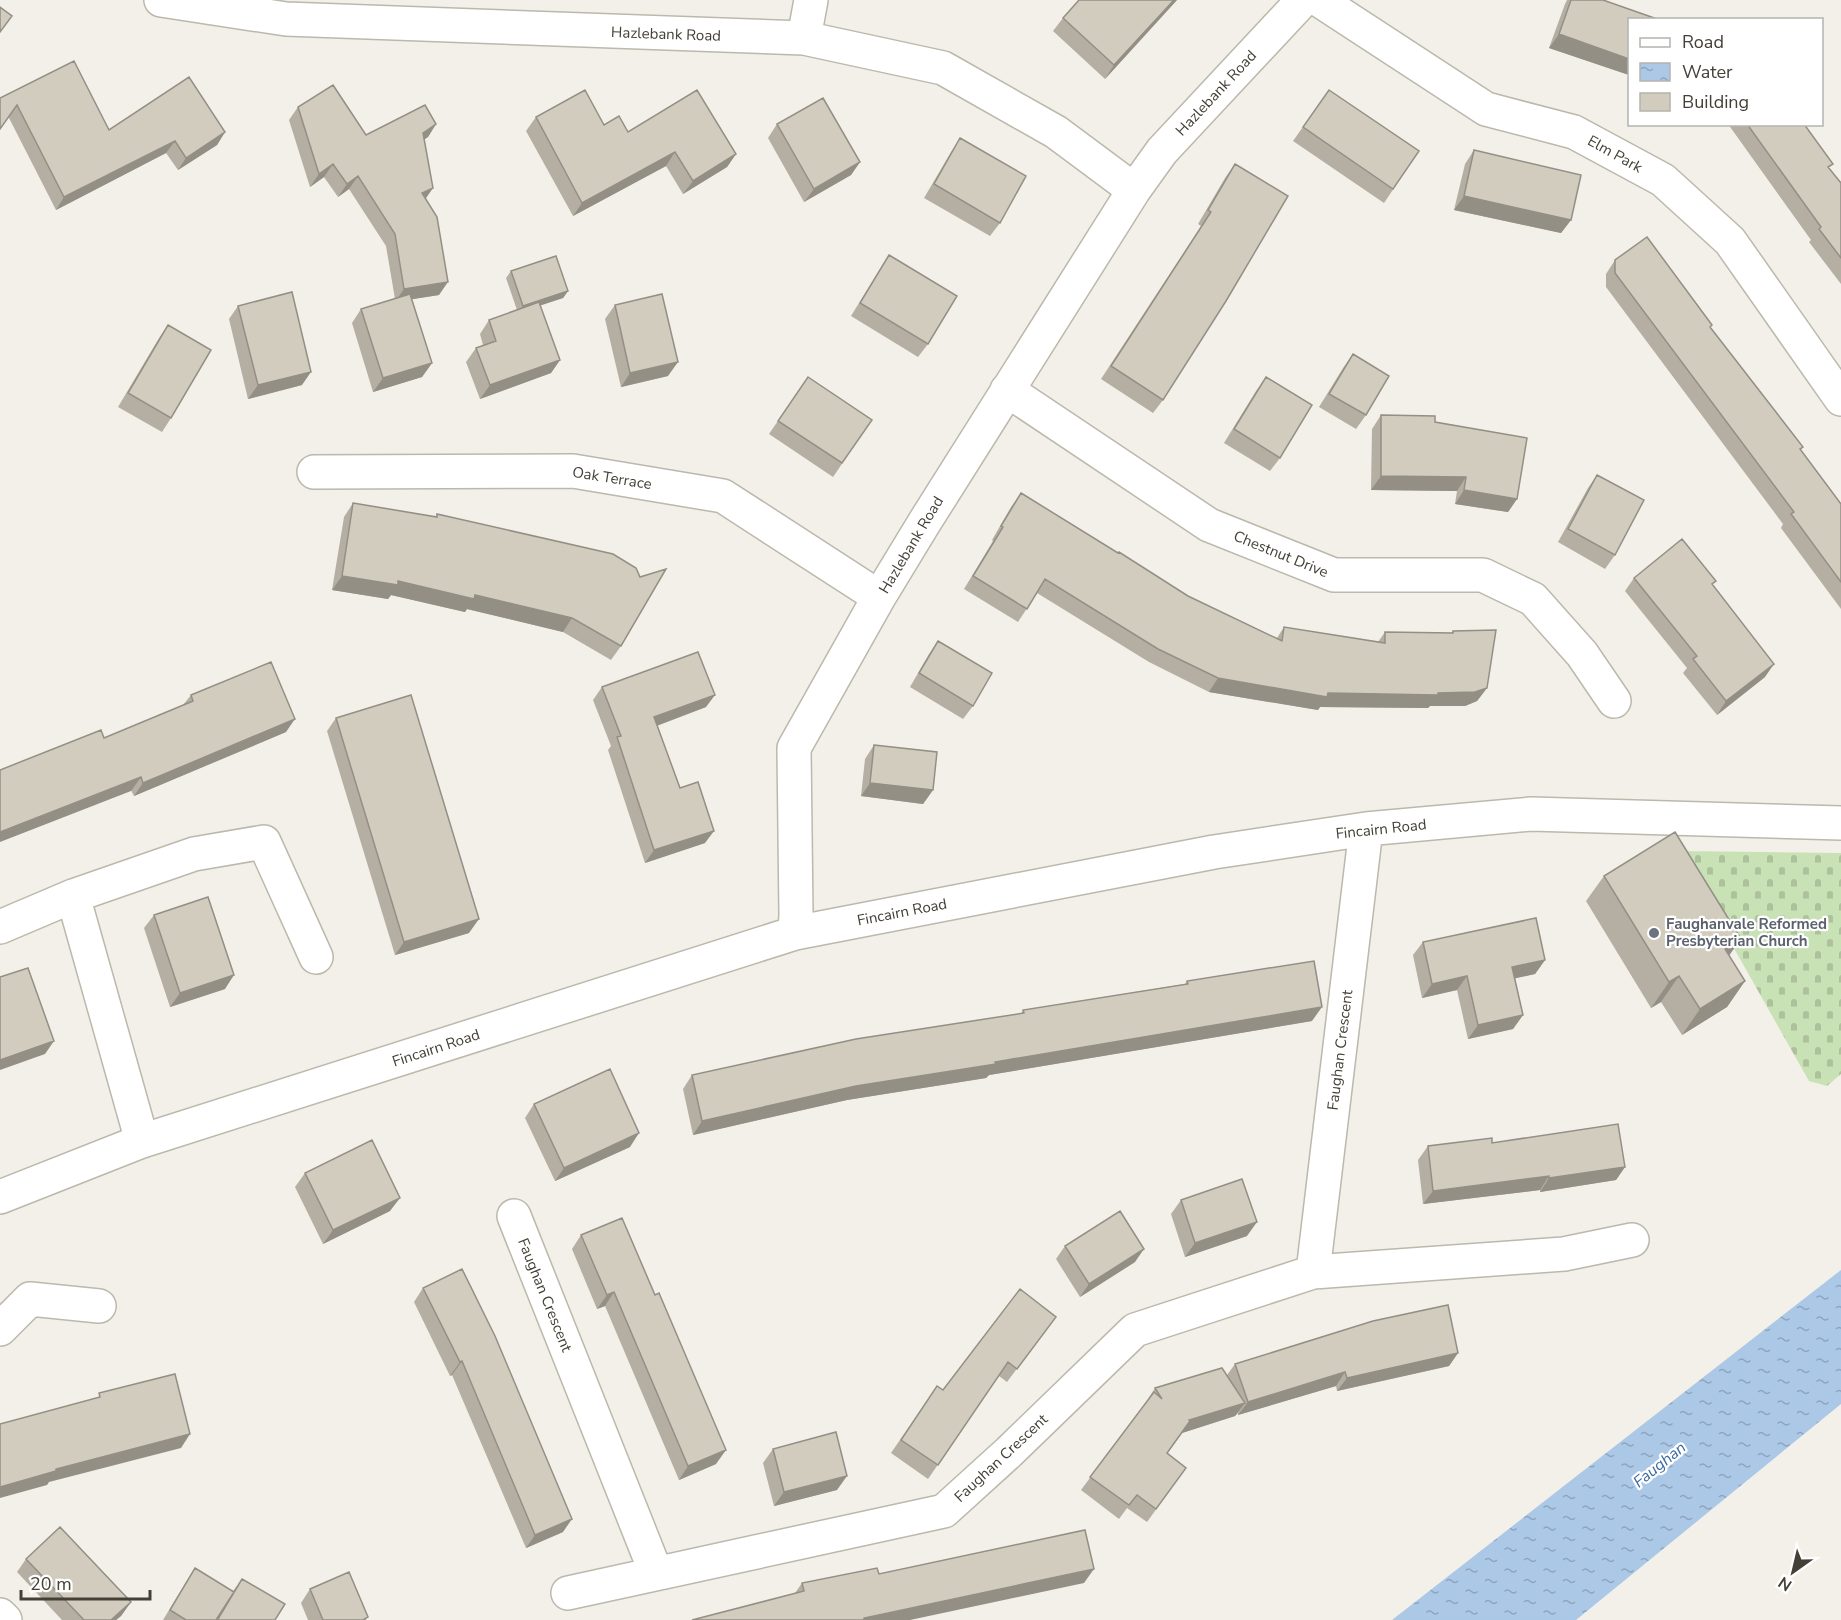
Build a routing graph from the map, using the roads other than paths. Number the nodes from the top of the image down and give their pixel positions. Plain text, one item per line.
1 (161, 0) edge
2 (811, 0) edge
3 (1303, 0) edge
4 (1319, 0) edge
5 (804, 38) junction
6 (1134, 190) junction
7 (1008, 390) junction
8 (1841, 399) edge
9 (314, 472) dead end
10 (879, 597) junction
11 (1614, 701) dead end
12 (1841, 823) edge
13 (1366, 829) junction
14 (73, 896) junction
15 (0, 927) edge
16 (795, 933) junction
17 (316, 957) dead end
18 (142, 1142) junction
19 (0, 1197) edge
20 (514, 1216) dead end
21 (1632, 1240) dead end
22 (1313, 1272) junction
23 (99, 1306) dead end
24 (0, 1329) edge
25 (656, 1574) junction
26 (568, 1593) dead end
27 (0, 1615) edge
28 (5, 1620) edge

1 - 5 street, Hazlebank Road
2 - 5 street
3 - 6 street, Hazlebank Road
4 - 8 street, Elm Park
5 - 6 street, Hazlebank Road
6 - 7 street, Hazlebank Road
7 - 10 street, Hazlebank Road
7 - 11 street, Chestnut Drive
9 - 10 street, Oak Terrace
10 - 16 street, Hazlebank Road
12 - 13 street, Fincairn Road
13 - 16 street, Fincairn Road
13 - 22 street, Faughan Crescent
14 - 15 street
14 - 17 street
14 - 18 street
16 - 18 street, Fincairn Road
18 - 19 street, Fincairn Road
20 - 25 street, Faughan Crescent
21 - 22 street, Faughan Crescent
22 - 25 street, Faughan Crescent
23 - 24 street
25 - 26 street, Faughan Crescent
27 - 28 street

